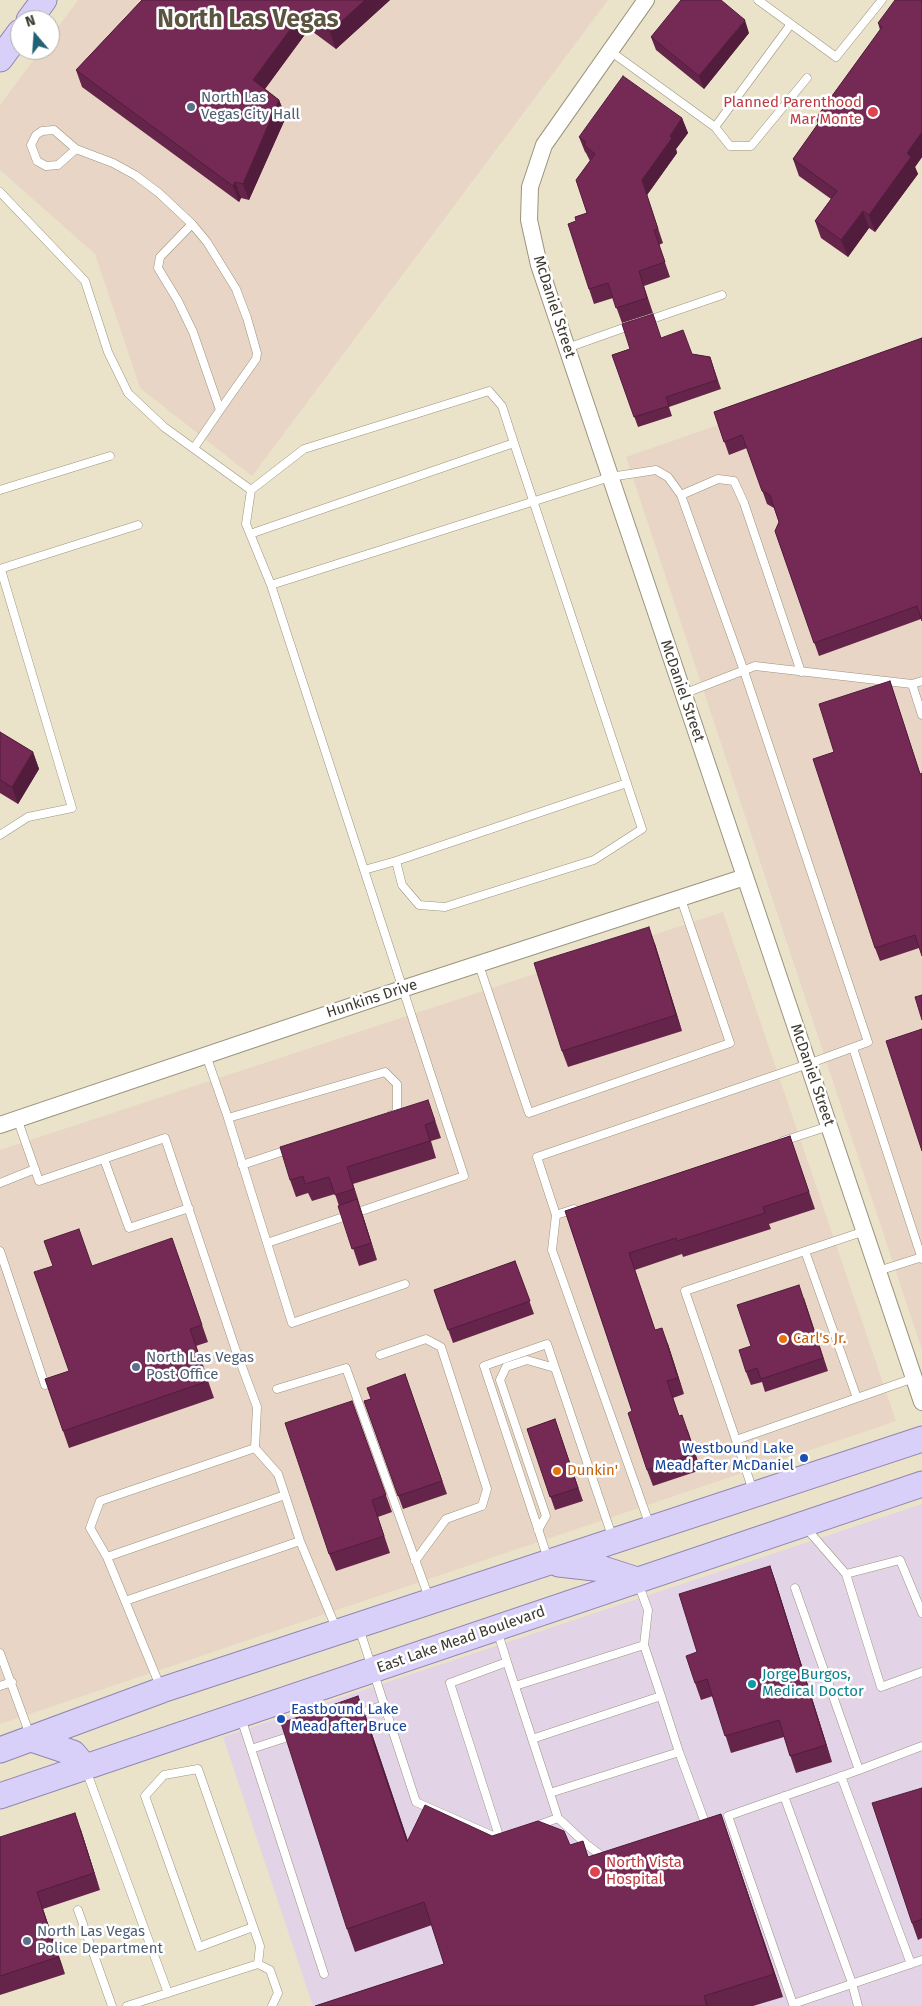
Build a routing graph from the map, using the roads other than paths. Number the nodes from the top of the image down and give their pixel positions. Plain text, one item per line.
1 (646, 0) edge
2 (758, 0) edge
3 (878, 1) edge
4 (791, 24) junction
5 (10, 46) edge
6 (610, 51) junction
7 (0, 59) edge
8 (807, 78) dead end
9 (715, 127) junction
10 (76, 149) junction
11 (0, 192) edge
12 (192, 224) junction
13 (722, 295) dead end
14 (567, 348) junction
15 (220, 410) junction
16 (514, 443) junction
17 (194, 448) junction
18 (110, 456) dead end
19 (610, 477) junction
20 (0, 490) edge
21 (251, 490) junction
22 (680, 495) junction
23 (534, 501) junction
24 (138, 525) dead end
25 (250, 534) junction
26 (1, 570) edge
27 (271, 585) junction
28 (744, 671) junction
29 (801, 672) junction
30 (922, 681) edge
31 (912, 684) junction
32 (684, 694) junction
33 (922, 715) edge
34 (627, 783) junction
35 (0, 835) edge
36 (396, 861) junction
37 (364, 870) junction
38 (745, 877) junction
39 (681, 899) junction
40 (479, 965) junction
41 (402, 989) junction
42 (853, 1048) junction
43 (206, 1054) junction
44 (808, 1064) junction
45 (18, 1118) junction
46 (228, 1118) junction
47 (379, 1119) edge
48 (0, 1125) edge
49 (829, 1126) junction
50 (773, 1144) edge
51 (297, 1147) edge
52 (104, 1159) junction
53 (242, 1165) junction
54 (35, 1170) junction
55 (0, 1183) edge
56 (585, 1206) edge
57 (189, 1208) junction
58 (556, 1215) junction
59 (864, 1231) junction
60 (267, 1243) junction
61 (0, 1251) edge
62 (805, 1251) junction
63 (922, 1258) edge
64 (878, 1271) junction
65 (405, 1284) dead end
66 (380, 1354) dead end
67 (555, 1368) junction
68 (914, 1378) junction
69 (45, 1385) edge
70 (277, 1389) dead end
71 (857, 1398) junction
72 (922, 1402) edge
73 (922, 1439) edge
74 (736, 1440) junction
75 (255, 1448) junction
76 (922, 1484) edge
77 (754, 1495) junction
78 (285, 1496) junction
79 (803, 1524) junction
80 (652, 1529) junction
81 (538, 1530) junction
82 (300, 1541) junction
83 (614, 1542) junction
84 (107, 1557) junction
85 (416, 1561) junction
86 (549, 1563) junction
87 (846, 1574) junction
88 (637, 1580) junction
89 (795, 1588) dead end
90 (125, 1602) junction
91 (430, 1602) junction
92 (922, 1613) edge
93 (496, 1628) junction
94 (348, 1629) junction
95 (644, 1645) junction
96 (0, 1653) edge
97 (507, 1662) junction
98 (372, 1669) junction
99 (922, 1672) edge
100 (12, 1682) junction
101 (0, 1686) edge
102 (515, 1686) junction
103 (162, 1690) junction
104 (661, 1696) junction
105 (384, 1705) junction
106 (240, 1714) junction
107 (348, 1717) edge
108 (304, 1732) edge
109 (32, 1739) junction
110 (532, 1739) junction
111 (922, 1746) edge
112 (251, 1749) junction
113 (0, 1750) edge
114 (679, 1752) junction
115 (85, 1766) junction
116 (859, 1770) junction
117 (841, 1776) junction
118 (550, 1793) junction
119 (0, 1796) edge
120 (784, 1796) junction
121 (558, 1818) junction
122 (718, 1824) junction
123 (700, 1834) edge
124 (500, 1839) junction
125 (620, 1858) edge
126 (78, 1910) dead end
127 (253, 1927) junction
128 (922, 1960) edge
129 (258, 1964) junction
130 (911, 1964) junction
131 (324, 1974) dead end
132 (852, 1983) junction
133 (168, 1993) junction
134 (791, 2005) edge
135 (112, 2006) edge
136 (127, 2006) edge
137 (272, 2006) edge
138 (858, 2006) edge

1 - 6 street, McDaniel Street
2 - 4 lane
3 - 4 lane
4 - 9 lane
5 - 7 main road
6 - 9 lane
6 - 14 street, McDaniel Street
8 - 9 lane
10 - 10 lane
10 - 12 lane
11 - 17 lane
12 - 15 lane
12 - 15 lane
13 - 14 lane
14 - 19 street, McDaniel Street
15 - 17 lane
16 - 21 lane
16 - 23 lane
16 - 25 lane
17 - 21 lane
18 - 20 lane
19 - 22 lane
19 - 23 lane
19 - 32 street, McDaniel Street
21 - 25 lane
22 - 28 lane
22 - 29 lane
23 - 27 lane
23 - 34 lane
24 - 26 lane
25 - 27 lane
26 - 35 lane
27 - 37 lane
28 - 29 lane
28 - 32 lane
28 - 42 lane
29 - 31 lane
30 - 31 lane
31 - 33 lane
32 - 38 street, McDaniel Street
34 - 36 lane
34 - 36 lane
36 - 37 lane
37 - 41 lane
38 - 39 street, Hunkins Drive
38 - 44 street, McDaniel Street
39 - 40 street, Hunkins Drive
39 - 40 lane
40 - 41 street, Hunkins Drive
41 - 43 street, Hunkins Drive
41 - 60 lane
42 - 44 lane
42 - 63 lane
43 - 45 street, Hunkins Drive
43 - 46 lane
44 - 49 street, McDaniel Street
44 - 58 lane
45 - 48 street, Hunkins Drive
45 - 54 lane
46 - 47 lane
46 - 53 lane
49 - 50 lane
49 - 59 street, McDaniel Street
51 - 53 lane
52 - 54 lane
52 - 57 lane
52 - 57 lane
53 - 60 lane
54 - 55 lane
56 - 58 lane
57 - 75 lane
58 - 80 lane
59 - 62 lane
59 - 64 street, McDaniel Street
60 - 65 lane
61 - 69 lane
62 - 71 lane
62 - 74 lane
63 - 64 lane
64 - 68 street, McDaniel Street
66 - 85 lane
67 - 81 lane
67 - 81 lane
67 - 83 lane
68 - 71 lane
68 - 72 street, McDaniel Street
70 - 85 lane
71 - 74 lane
73 - 77 main road
74 - 77 lane
75 - 78 lane
75 - 84 lane
76 - 79 main road, East Lake Mead Boulevard
77 - 80 main road
78 - 82 lane
78 - 84 lane
79 - 87 lane
79 - 88 main road, East Lake Mead Boulevard
80 - 83 main road
81 - 86 lane
82 - 90 lane
82 - 94 lane
83 - 86 main road
84 - 90 lane
85 - 91 lane
86 - 88 main road
86 - 91 main road
87 - 92 lane
87 - 99 lane
88 - 93 main road, East Lake Mead Boulevard
88 - 95 lane
89 - 116 lane
90 - 103 lane
91 - 94 main road
93 - 97 lane
93 - 98 main road, East Lake Mead Boulevard
94 - 98 lane
94 - 103 main road
95 - 102 lane
95 - 104 lane
96 - 100 lane
97 - 102 lane
97 - 124 lane
98 - 105 lane
98 - 106 main road, East Lake Mead Boulevard
100 - 101 lane
100 - 109 lane
102 - 110 lane
103 - 109 main road
104 - 110 lane
104 - 114 lane
105 - 107 lane
105 - 124 lane
106 - 112 lane
106 - 115 main road, East Lake Mead Boulevard
108 - 112 lane
109 - 113 main road
109 - 115 main road
110 - 118 lane
111 - 116 lane
112 - 131 lane
114 - 118 lane
114 - 122 lane
115 - 119 main road, East Lake Mead Boulevard
115 - 133 lane
116 - 117 lane
117 - 120 lane
117 - 130 lane
118 - 121 lane
120 - 122 lane
120 - 132 lane
121 - 124 lane
121 - 125 lane
122 - 123 lane
122 - 134 lane
126 - 135 lane
127 - 127 lane
127 - 129 lane
128 - 130 lane
129 - 133 lane
129 - 137 lane
130 - 132 lane
132 - 134 lane
132 - 138 lane
133 - 136 lane

